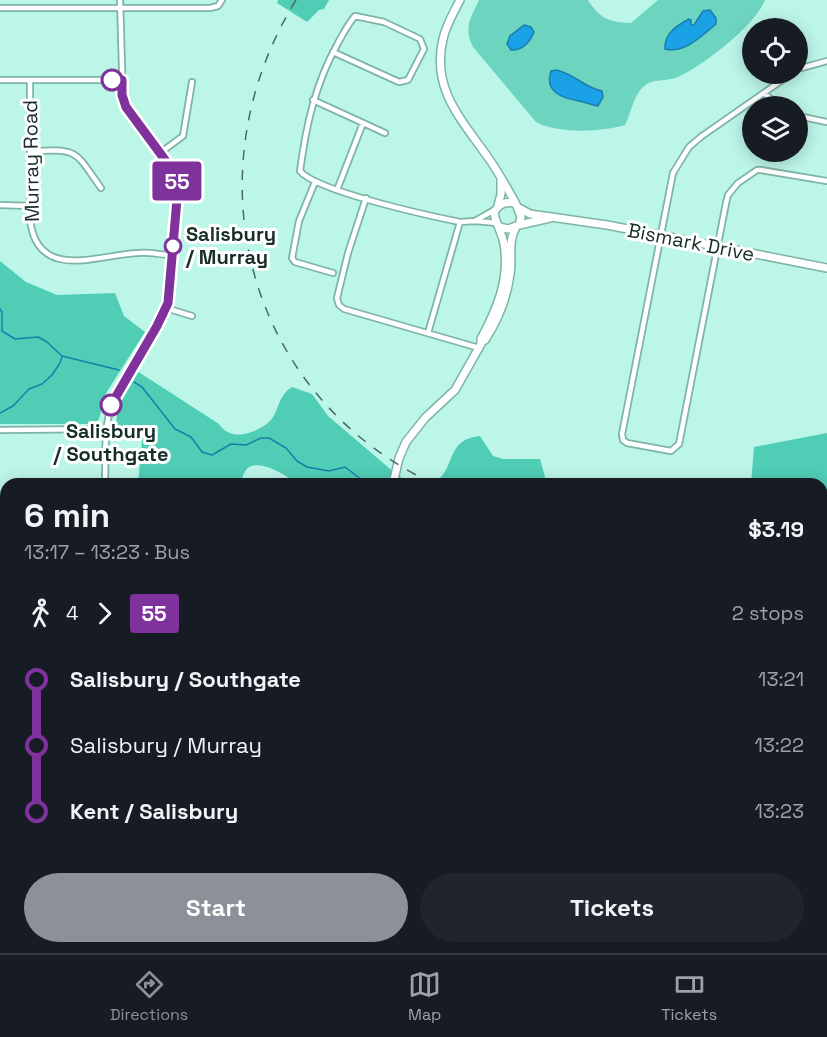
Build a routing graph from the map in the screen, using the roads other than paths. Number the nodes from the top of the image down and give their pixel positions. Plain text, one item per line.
1 (36, 0) edge
2 (120, 0) edge
3 (222, 0) edge
4 (460, 0) edge
5 (0, 8) edge
6 (35, 9) junction
7 (121, 9) junction
8 (333, 52) junction
9 (827, 61) edge
10 (808, 66) edge
11 (0, 80) edge
12 (30, 80) junction
13 (122, 80) junction
14 (192, 82) dead end
15 (777, 84) edge
16 (764, 93) junction
17 (767, 96) edge
18 (313, 100) junction
19 (808, 118) edge
20 (827, 122) edge
21 (363, 123) junction
22 (385, 133) dead end
23 (31, 151) junction
24 (160, 153) junction
25 (501, 179) junction
26 (315, 182) junction
27 (827, 182) edge
28 (101, 188) dead end
29 (337, 190) junction
30 (366, 198) junction
31 (0, 205) edge
32 (30, 206) junction
33 (517, 206) junction
34 (497, 208) junction
35 (556, 217) junction
36 (475, 221) junction
37 (460, 222) junction
38 (498, 225) junction
39 (517, 226) junction
40 (660, 236) junction
41 (717, 247) junction
42 (172, 255) junction
43 (827, 268) edge
44 (333, 273) dead end
45 (166, 308) junction
46 (192, 316) dead end
47 (428, 333) junction
48 (480, 346) junction
49 (108, 429) junction
50 (0, 430) edge
51 (105, 478) edge
52 (394, 478) edge

1 - 6 street
2 - 7 street
3 - 7 street
4 - 25 main road
5 - 6 street
6 - 7 street
7 - 13 street
8 - 8 street
8 - 18 street
9 - 10 street
11 - 12 street
12 - 13 street
12 - 23 street, Murray Road
13 - 24 street
14 - 24 street
15 - 16 street
16 - 17 street
16 - 40 street
18 - 21 street
18 - 26 street
19 - 20 street
21 - 22 street
21 - 29 street
23 - 28 street
23 - 32 street, Murray Road
24 - 42 street
25 - 33 main road
25 - 34 main road
26 - 29 street
26 - 44 street
27 - 41 street
29 - 30 street
30 - 37 street
30 - 47 street
31 - 32 street
32 - 42 street, Murray Road
33 - 34 main road
33 - 35 main road, Bismark Drive
33 - 39 main road
34 - 36 street
34 - 38 main road
35 - 39 main road, Bismark Drive
35 - 40 main road, Bismark Drive
36 - 37 street
36 - 38 street
37 - 47 street
38 - 39 main road
38 - 48 main road
39 - 48 main road
40 - 41 main road, Bismark Drive
40 - 41 street
41 - 43 main road, Bismark Drive
42 - 45 street
45 - 46 street
45 - 49 street
47 - 48 street
48 - 52 main road
49 - 50 street
49 - 51 street

